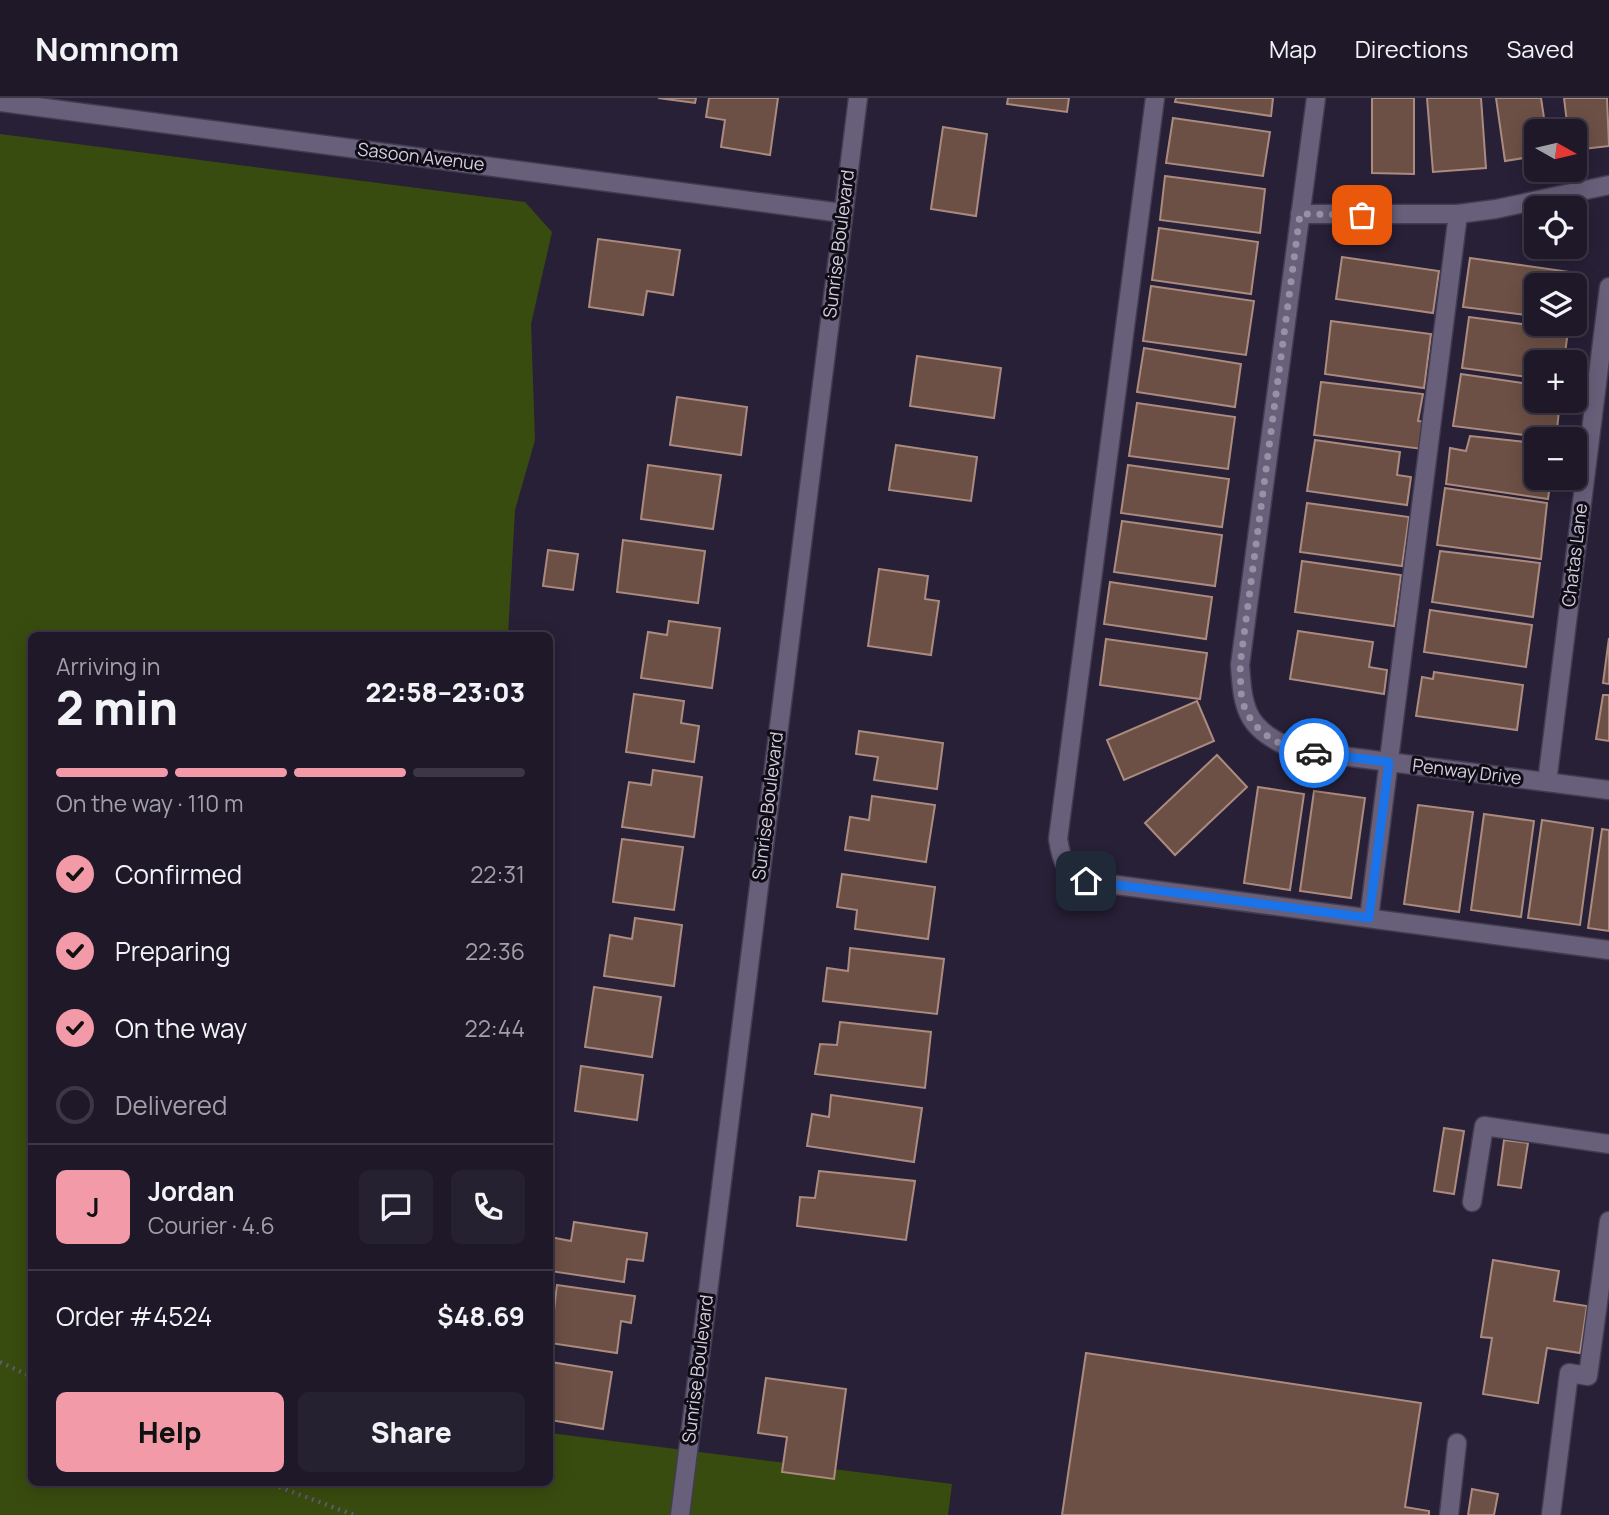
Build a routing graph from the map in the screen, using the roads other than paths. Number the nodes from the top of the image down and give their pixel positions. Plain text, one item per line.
1 (858, 98) edge
2 (1155, 98) edge
3 (1316, 98) edge
4 (0, 102) edge
5 (1609, 185) edge
6 (842, 212) junction
7 (1300, 214) junction
8 (1458, 214) junction
9 (1609, 287) edge
10 (1389, 762) junction
11 (1547, 782) junction
12 (1609, 790) edge
13 (1369, 918) junction
14 (1609, 950) edge
15 (1609, 1144) edge
16 (1472, 1202) dead end
17 (1609, 1221) edge
18 (1457, 1443) dead end
19 (680, 1515) edge
20 (1449, 1515) edge
21 (1551, 1515) edge

1 - 6 street, Sunrise Boulevard
2 - 13 street
3 - 7 street, Penway Drive
4 - 6 street, Sasoon Avenue
5 - 8 street
6 - 19 street, Sunrise Boulevard
7 - 8 street
7 - 10 street, Penway Drive
8 - 10 street
9 - 11 street, Chatas Lane
10 - 11 street, Penway Drive
10 - 13 street
11 - 12 street, Penway Drive
13 - 14 street
15 - 16 street
17 - 21 street
18 - 20 street

